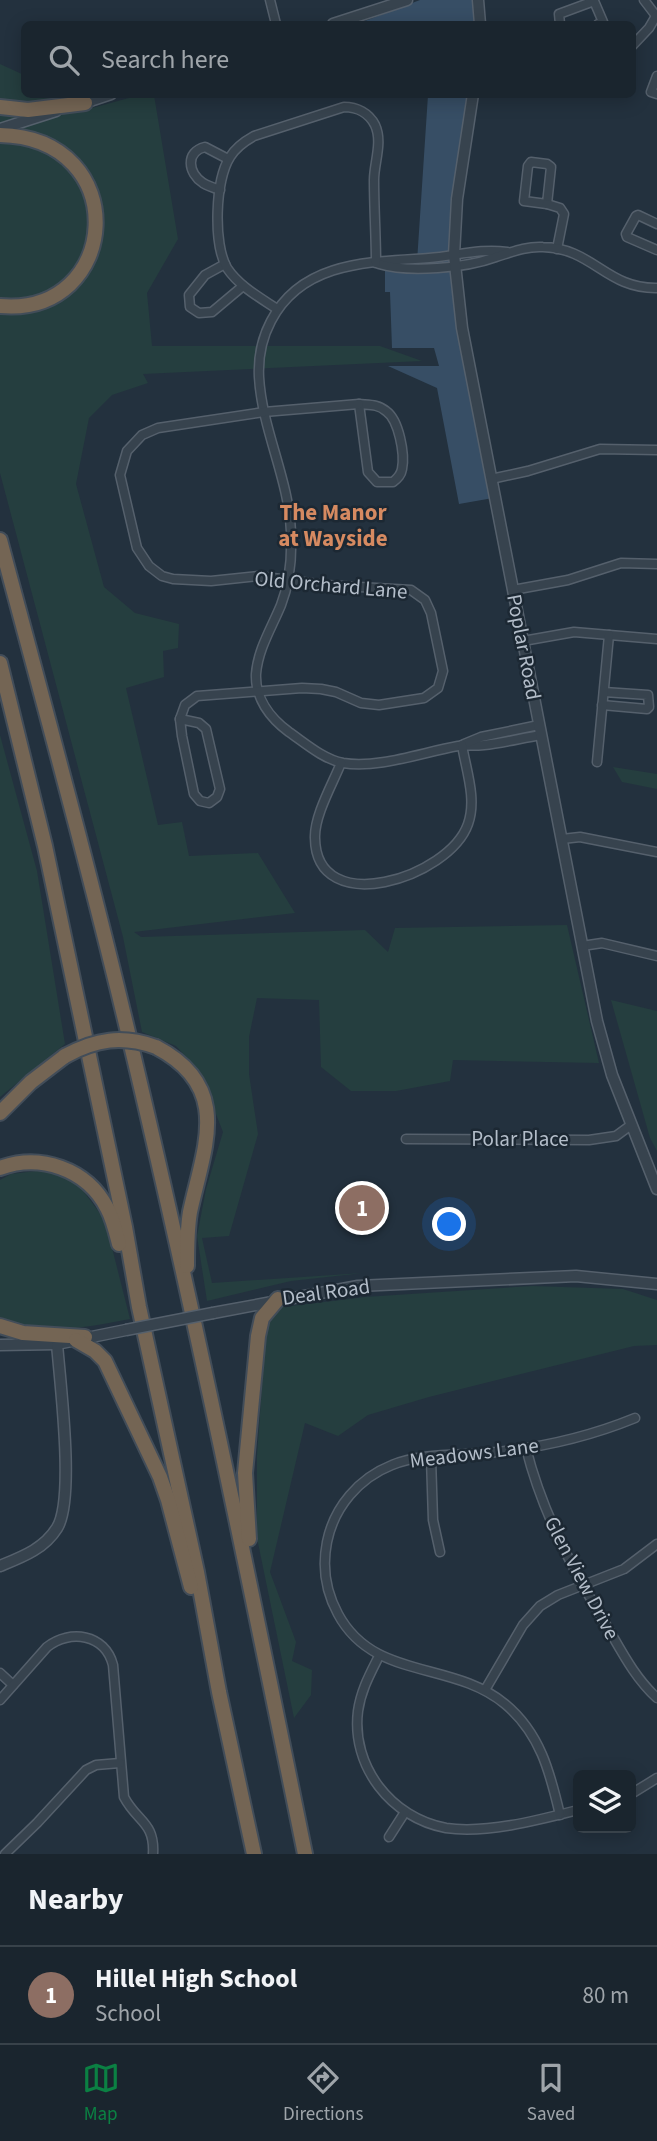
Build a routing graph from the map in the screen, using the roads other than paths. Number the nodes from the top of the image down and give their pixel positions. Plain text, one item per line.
1 (270, 0) edge
2 (407, 0) edge
3 (478, 0) edge
4 (644, 0) edge
5 (381, 5) edge
6 (657, 17) edge
7 (275, 21) edge
8 (341, 21) edge
9 (480, 21) edge
10 (560, 21) edge
11 (601, 21) edge
12 (636, 42) edge
13 (657, 76) edge
14 (657, 94) edge
15 (99, 98) edge
16 (472, 98) edge
17 (85, 103) junction
18 (0, 107) edge
19 (0, 129) edge
20 (0, 135) edge
21 (228, 159) junction
22 (220, 190) junction
23 (547, 204) junction
24 (657, 224) edge
25 (557, 249) junction
26 (657, 250) edge
27 (454, 260) junction
28 (376, 263) junction
29 (225, 264) junction
30 (243, 286) junction
31 (657, 288) edge
32 (0, 306) edge
33 (277, 309) junction
34 (359, 404) junction
35 (264, 412) junction
36 (657, 450) edge
37 (491, 479) junction
38 (0, 540) edge
39 (657, 564) edge
40 (288, 580) junction
41 (513, 590) junction
42 (609, 635) junction
43 (657, 639) edge
44 (523, 641) junction
45 (0, 663) edge
46 (260, 691) junction
47 (604, 692) junction
48 (602, 705) junction
49 (180, 719) junction
50 (540, 730) junction
51 (462, 745) junction
52 (597, 762) dead end
53 (341, 763) junction
54 (562, 839) junction
55 (657, 852) edge
56 (582, 946) junction
57 (657, 956) edge
58 (0, 1113) edge
59 (631, 1125) junction
60 (406, 1139) dead end
61 (0, 1168) edge
62 (657, 1189) edge
63 (657, 1284) edge
64 (189, 1295) junction
65 (278, 1299) junction
66 (139, 1307) junction
67 (0, 1326) edge
68 (83, 1338) junction
69 (0, 1345) edge
70 (57, 1345) junction
71 (635, 1418) dead end
72 (526, 1448) junction
73 (431, 1458) junction
74 (657, 1544) edge
75 (440, 1552) dead end
76 (0, 1566) edge
77 (583, 1585) junction
78 (250, 1586) junction
79 (379, 1656) junction
80 (0, 1673) edge
81 (13, 1685) junction
82 (485, 1690) junction
83 (219, 1692) junction
84 (657, 1698) edge
85 (0, 1700) edge
86 (120, 1763) junction
87 (657, 1778) edge
88 (636, 1791) edge
89 (573, 1811) edge
90 (405, 1812) junction
91 (560, 1815) junction
92 (389, 1838) dead end
93 (5, 1854) edge
94 (153, 1854) edge
95 (254, 1854) edge
96 (305, 1854) edge

1 - 7 street
2 - 5 street
3 - 9 street
4 - 6 street
5 - 8 street
6 - 12 street
10 - 11 street
13 - 14 street
15 - 17 street
16 - 27 street, Poplar Road
17 - 18 highway
17 - 19 street
20 - 32 highway
21 - 22 street
21 - 22 street
21 - 28 street
22 - 29 street
23 - 23 street
23 - 25 street
24 - 26 street
25 - 27 street
25 - 31 street
27 - 28 street
27 - 37 street, Poplar Road
28 - 33 street
29 - 30 street
29 - 30 street
30 - 33 street
33 - 35 street
34 - 34 street, Old Orchard Lane
34 - 35 street, Old Orchard Lane
35 - 40 street
35 - 40 street, Old Orchard Lane
36 - 37 street
37 - 41 street, Poplar Road
38 - 64 highway
39 - 41 street
40 - 46 street
40 - 46 street, Old Orchard Lane
41 - 44 street, Poplar Road
42 - 43 street
42 - 44 street
42 - 47 street
44 - 50 street, Poplar Road
45 - 66 highway
46 - 49 street, Old Orchard Lane
46 - 53 street
47 - 48 street
47 - 48 street
48 - 52 street
49 - 49 street
50 - 51 street
50 - 54 street, Poplar Road
51 - 53 street
51 - 53 street
54 - 55 street
54 - 56 street, Poplar Road
56 - 57 street
56 - 59 street, Poplar Road
58 - 64 highway, bridge
59 - 60 street, Polar Place
59 - 62 street, Poplar Road
61 - 66 highway
63 - 65 street, Deal Road
64 - 78 highway
65 - 68 street, Deal Road, bridge
65 - 78 highway
66 - 83 highway
67 - 68 highway
68 - 70 street, Deal Road
68 - 83 highway
69 - 70 street, Deal Road
70 - 76 street
71 - 72 street, Meadows Lane
72 - 73 street, Meadows Lane
72 - 77 street, Glen View Drive
73 - 75 street
73 - 79 street, Meadows Lane
74 - 77 street
77 - 82 street
77 - 84 street, Glen View Drive
78 - 96 highway
79 - 82 street, Meadows Lane
79 - 90 street
80 - 81 street
81 - 85 street
81 - 86 street
82 - 91 street, Meadows Lane
83 - 95 highway
86 - 93 street
86 - 94 street
87 - 88 street
89 - 91 street
90 - 91 street
90 - 92 street

